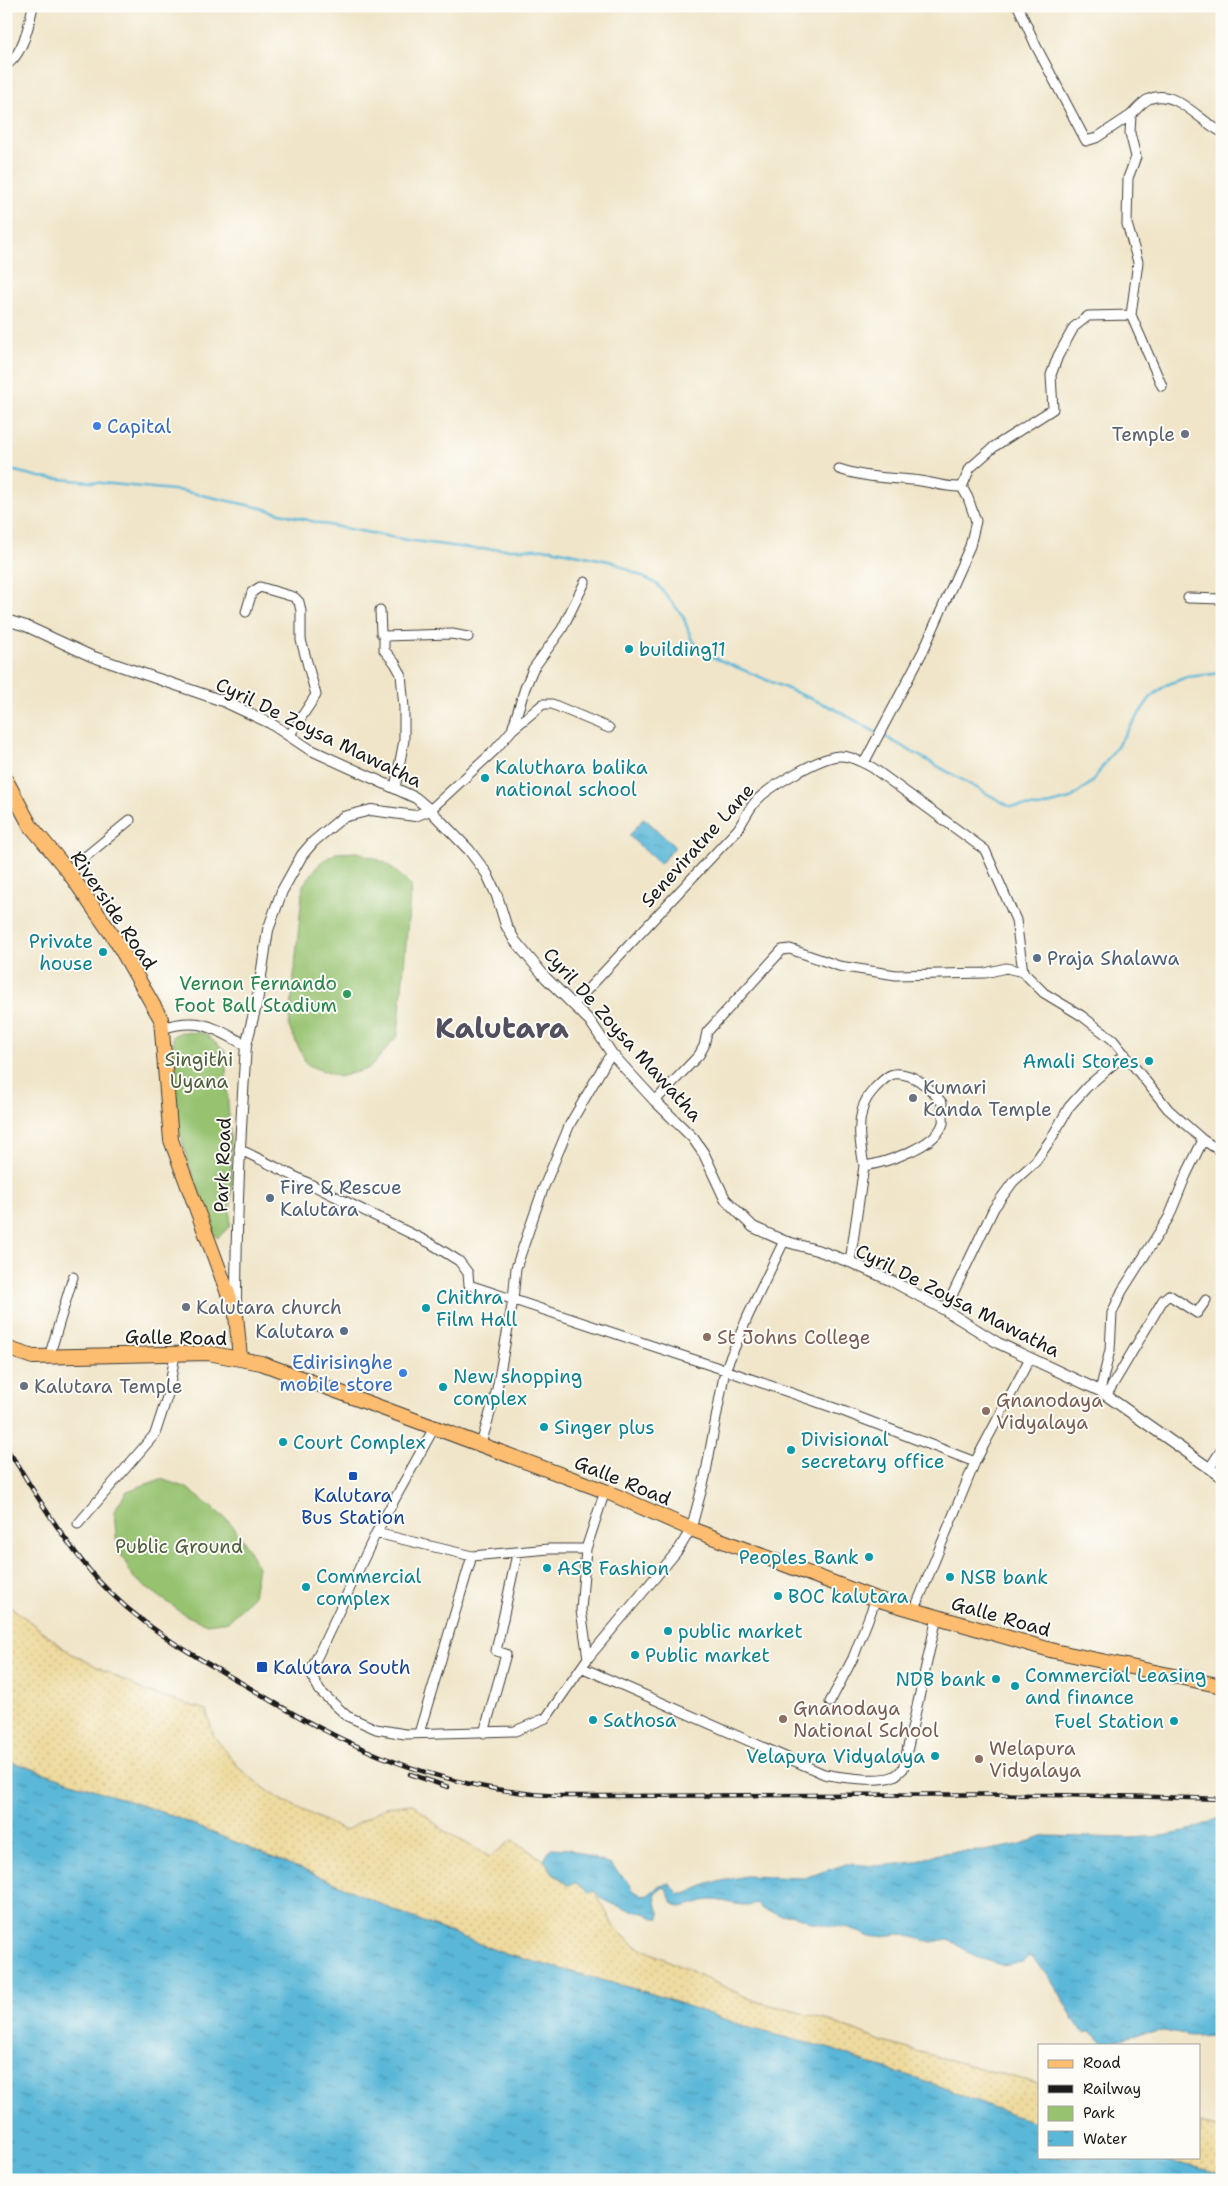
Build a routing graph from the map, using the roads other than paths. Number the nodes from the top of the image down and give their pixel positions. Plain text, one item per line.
1 (33, 6) edge
2 (1018, 6) edge
3 (6, 66) edge
4 (1131, 115) junction
5 (1222, 132) edge
6 (1131, 315) junction
7 (1162, 386) dead end
8 (838, 469) dead end
9 (962, 487) junction
10 (585, 582) dead end
11 (1188, 598) dead end
12 (1222, 599) edge
13 (380, 610) dead end
14 (246, 612) dead end
15 (6, 620) edge
16 (384, 636) junction
17 (468, 637) dead end
18 (609, 728) dead end
19 (512, 730) junction
20 (289, 736) junction
21 (864, 762) junction
22 (6, 780) edge
23 (395, 788) junction
24 (430, 810) junction
25 (130, 820) dead end
26 (68, 871) junction
27 (1023, 972) junction
28 (573, 1005) junction
29 (162, 1028) junction
30 (246, 1044) junction
31 (612, 1054) junction
32 (1125, 1054) junction
33 (655, 1101) junction
34 (1203, 1140) junction
35 (239, 1149) junction
36 (1222, 1152) edge
37 (864, 1166) junction
38 (784, 1241) junction
39 (850, 1262) junction
40 (73, 1276) dead end
41 (513, 1300) junction
42 (1206, 1300) dead end
43 (945, 1310) junction
44 (236, 1315) junction
45 (6, 1348) edge
46 (175, 1354) junction
47 (49, 1357) junction
48 (240, 1358) junction
49 (1030, 1358) junction
50 (725, 1370) junction
51 (1103, 1394) junction
52 (434, 1428) junction
53 (481, 1444) junction
54 (1222, 1450) edge
55 (975, 1462) junction
56 (1209, 1469) junction
57 (1222, 1477) edge
58 (605, 1491) junction
59 (78, 1524) dead end
60 (691, 1529) junction
61 (376, 1533) junction
62 (586, 1549) junction
63 (517, 1554) junction
64 (472, 1556) junction
65 (876, 1599) junction
66 (914, 1611) junction
67 (937, 1617) junction
68 (588, 1658) junction
69 (583, 1668) junction
70 (1222, 1686) edge
71 (830, 1702) dead end
72 (419, 1733) junction
73 (484, 1733) junction

1 - 3 street
2 - 4 street
4 - 5 street
4 - 6 street
6 - 7 street
6 - 9 street
8 - 9 street
9 - 21 street
10 - 19 street
11 - 12 street
13 - 16 street
14 - 20 street
15 - 20 street, Cyril De Zoysa Mawatha
16 - 17 street
16 - 23 street
18 - 19 street
19 - 24 street
20 - 23 street, Cyril De Zoysa Mawatha
21 - 27 street, Seneviratne Lane
21 - 28 street, Seneviratne Lane
22 - 26 main road, Riverside Road
23 - 24 street, Cyril De Zoysa Mawatha
24 - 28 street, Cyril De Zoysa Mawatha
24 - 30 street, Park Road
25 - 26 street
26 - 29 main road, Riverside Road
27 - 32 street
27 - 33 street
28 - 31 street, Cyril De Zoysa Mawatha
29 - 30 street
29 - 44 main road, Riverside Road
30 - 35 street, Park Road
31 - 33 street, Cyril De Zoysa Mawatha
31 - 41 street
32 - 34 street
32 - 43 street
33 - 38 street, Cyril De Zoysa Mawatha
34 - 36 street
34 - 51 street
35 - 41 street
35 - 44 street, Park Road
37 - 37 street
37 - 39 street
38 - 39 street, Cyril De Zoysa Mawatha
38 - 50 street
39 - 43 street, Cyril De Zoysa Mawatha
40 - 47 street
41 - 50 street
41 - 53 street
42 - 51 street
43 - 49 street, Cyril De Zoysa Mawatha
44 - 48 main road, Riverside Road
45 - 47 main road, Galle Road
46 - 47 main road, Galle Road
46 - 48 main road, Galle Road
46 - 59 street
48 - 52 main road, Galle Road
49 - 51 street, Cyril De Zoysa Mawatha
49 - 55 street
50 - 55 street
50 - 60 street
51 - 56 street, Cyril De Zoysa Mawatha
52 - 53 main road, Galle Road
52 - 61 street
53 - 58 main road, Galle Road
54 - 56 street
55 - 66 street
56 - 57 street, Cyril De Zoysa Mawatha
58 - 60 main road, Galle Road
58 - 62 street
60 - 65 main road, Galle Road
60 - 68 street
61 - 64 street
61 - 72 street
62 - 63 street
62 - 68 street
63 - 64 street
63 - 73 street
64 - 72 street
65 - 66 main road, Galle Road
65 - 71 street
66 - 67 main road, Galle Road
67 - 69 street
67 - 70 main road, Galle Road
68 - 69 street
69 - 73 street
72 - 73 street

